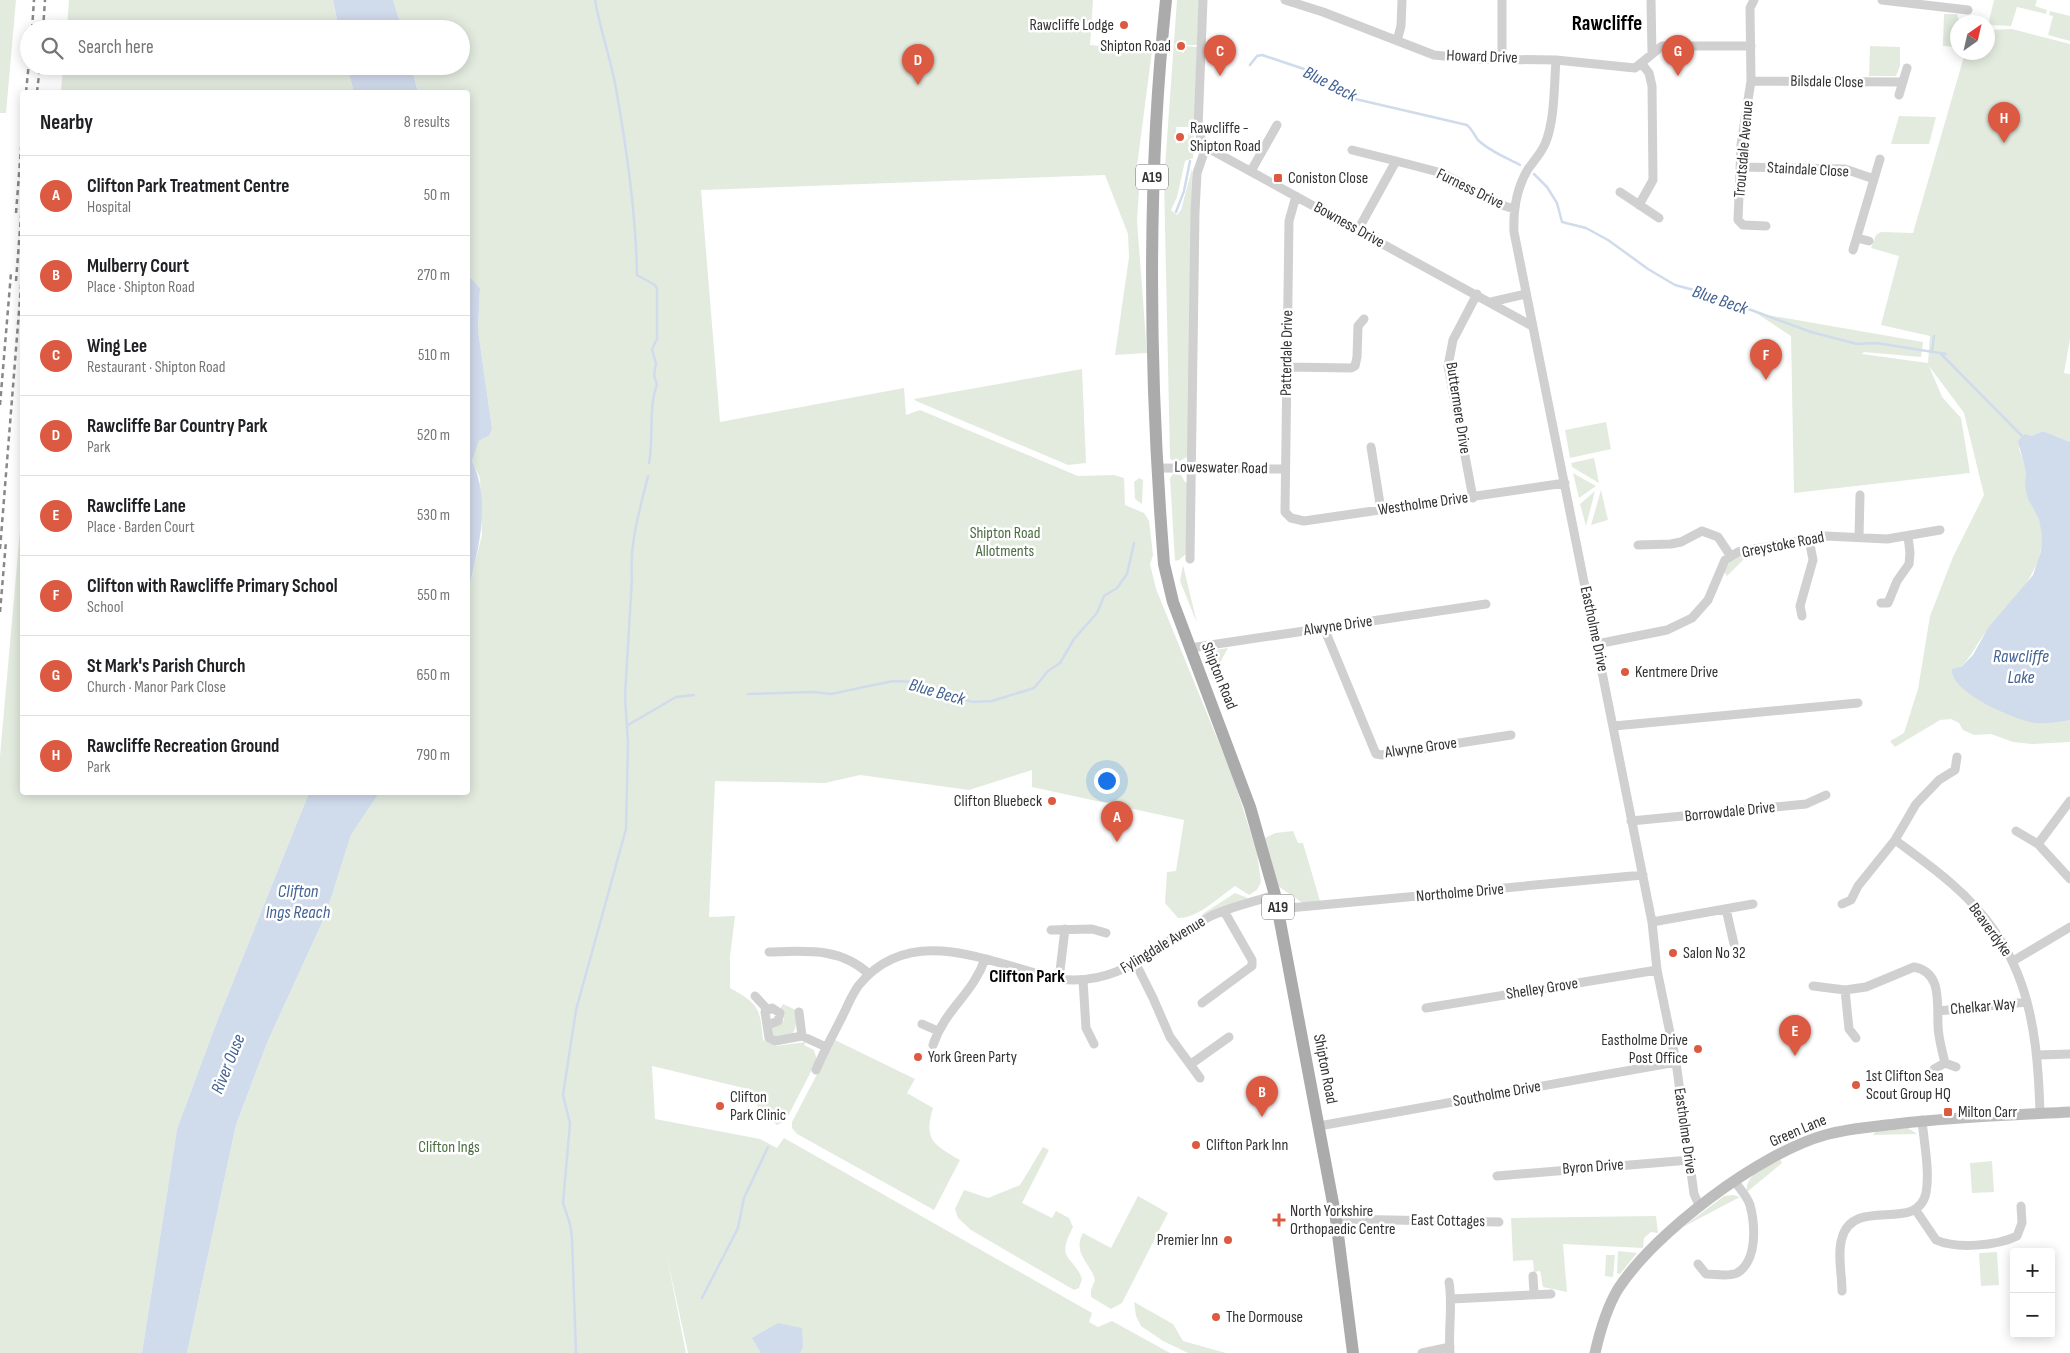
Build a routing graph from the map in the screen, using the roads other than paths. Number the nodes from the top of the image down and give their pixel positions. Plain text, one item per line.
1 (1166, 0) edge
2 (1203, 0) edge
3 (1285, 0) edge
4 (1402, 0) edge
5 (1502, 0) edge
6 (1651, 0) edge
7 (1754, 0) edge
8 (1882, 0) edge
9 (1302, 2) edge
10 (1968, 10) dead end
11 (1397, 40) junction
12 (1751, 46) junction
13 (1652, 53) junction
14 (1502, 58) junction
15 (1556, 60) junction
16 (1642, 64) junction
17 (1908, 68) dead end
18 (1751, 81) junction
19 (1903, 82) junction
20 (1899, 95) dead end
21 (1277, 124) dead end
22 (1206, 147) junction
23 (1352, 150) dead end
24 (1880, 159) dead end
25 (1396, 161) junction
26 (1740, 167) junction
27 (1251, 171) junction
28 (1874, 179) junction
29 (1620, 192) dead end
30 (1296, 196) junction
31 (1639, 205) junction
32 (1514, 209) junction
33 (1659, 218) dead end
34 (1766, 226) dead end
35 (1358, 230) junction
36 (1857, 238) junction
37 (1869, 241) dead end
38 (1854, 250) dead end
39 (1477, 294) junction
40 (1526, 294) junction
41 (1492, 302) junction
42 (1357, 322) dead end
43 (1532, 326) junction
44 (1287, 367) junction
45 (1371, 447) dead end
46 (1192, 467) junction
47 (1158, 468) junction
48 (1285, 469) junction
49 (1565, 483) junction
50 (1860, 495) dead end
51 (1473, 498) junction
52 (1381, 510) junction
53 (1285, 512) joint
54 (1940, 530) dead end
55 (1859, 536) junction
56 (1908, 536) junction
57 (1809, 539) junction
58 (1643, 541) dead end
59 (1730, 555) junction
60 (1190, 559) dead end
61 (1486, 604) dead end
62 (1887, 604) dead end
63 (1802, 616) dead end
64 (1324, 628) junction
65 (1597, 644) junction
66 (1190, 648) junction
67 (1858, 703) dead end
68 (1614, 726) junction
69 (1511, 734) dead end
70 (1957, 758) dead end
71 (1826, 794) dead end
72 (2070, 801) edge
73 (1631, 821) junction
74 (2016, 831) dead end
75 (1894, 840) junction
76 (2038, 844) junction
77 (1643, 875) junction
78 (2070, 879) edge
79 (1275, 896) junction
80 (1753, 904) dead end
81 (1842, 904) dead end
82 (1278, 909) junction
83 (1726, 909) junction
84 (1224, 911) junction
85 (1652, 922) junction
86 (2070, 927) edge
87 (1051, 930) dead end
88 (1065, 930) junction
89 (1106, 933) dead end
90 (1734, 944) dead end
91 (769, 952) dead end
92 (985, 959) junction
93 (2013, 961) junction
94 (1136, 964) junction
95 (1657, 970) junction
96 (869, 974) junction
97 (1059, 979) junction
98 (1083, 980) junction
99 (1813, 986) dead end
100 (1846, 990) junction
101 (755, 996) dead end
102 (2027, 1002) junction
103 (1202, 1003) dead end
104 (1426, 1008) dead end
105 (767, 1009) junction
106 (1938, 1011) junction
107 (798, 1012) dead end
108 (922, 1024) dead end
109 (768, 1025) junction
110 (938, 1031) junction
111 (805, 1037) junction
112 (1229, 1037) dead end
113 (1856, 1038) dead end
114 (1094, 1044) dead end
115 (933, 1045) dead end
116 (826, 1047) junction
117 (2070, 1054) edge
118 (2038, 1055) junction
119 (1676, 1062) junction
120 (1945, 1063) junction
121 (1190, 1064) junction
122 (1956, 1067) dead end
123 (1934, 1069) dead end
124 (816, 1070) dead end
125 (1200, 1078) dead end
126 (2040, 1112) junction
127 (2070, 1112) edge
128 (1922, 1120) junction
129 (1319, 1126) junction
130 (1690, 1160) junction
131 (1497, 1176) dead end
132 (1735, 1182) junction
133 (1700, 1205) junction
134 (2021, 1206) dead end
135 (1915, 1209) junction
136 (1336, 1219) junction
137 (1499, 1222) dead end
138 (1698, 1264) dead end
139 (1532, 1276) dead end
140 (1449, 1282) dead end
141 (1845, 1286) dead end
142 (1534, 1294) junction
143 (1551, 1294) dead end
144 (1452, 1299) junction
145 (1450, 1350) edge
146 (1352, 1353) edge
147 (1422, 1353) edge
148 (1594, 1353) edge

1 - 47 main road, Shipton Road / A19
2 - 22 street
3 - 9 street, Howard Drive
4 - 11 street
5 - 14 street
6 - 13 street
7 - 12 street, Troutsdale Avenue
8 - 10 street
9 - 11 street, Howard Drive
11 - 14 street, Howard Drive
12 - 13 street
12 - 18 street, Troutsdale Avenue
13 - 16 street
14 - 15 street, Howard Drive
15 - 16 street, Howard Drive
15 - 32 street, Eastholme Drive
16 - 31 street
17 - 19 street
18 - 19 street, Bilsdale Close
18 - 26 street, Troutsdale Avenue
19 - 20 street
21 - 27 street
22 - 27 street, Bowness Drive
22 - 46 street
23 - 25 street, Furness Drive
24 - 28 street, Staindale Close
25 - 32 street, Furness Drive
25 - 35 street
26 - 28 street, Staindale Close
26 - 34 street, Troutsdale Avenue
27 - 30 street, Bowness Drive
28 - 36 street, Staindale Close
29 - 31 street
30 - 35 street, Bowness Drive
30 - 44 street, Patterdale Drive
31 - 33 street
32 - 40 street, Eastholme Drive
35 - 39 street, Bowness Drive
36 - 37 street
36 - 38 street, Staindale Close
39 - 41 street, Bowness Drive
39 - 51 street, Buttermere Drive
40 - 41 street
40 - 43 street, Eastholme Drive
41 - 43 street, Bowness Drive
42 - 44 street
43 - 49 street, Eastholme Drive
44 - 48 street, Patterdale Drive
45 - 52 street
46 - 47 street, Loweswater Road
46 - 48 street, Loweswater Road
46 - 60 street
47 - 66 main road, Shipton Road / A19
48 - 53 street, Patterdale Drive
49 - 51 street, Westholme Drive
49 - 65 street, Eastholme Drive
50 - 55 street
51 - 52 street, Westholme Drive
52 - 53 street, Westholme Drive
54 - 56 street, Greystoke Road
55 - 56 street, Greystoke Road
55 - 57 street, Greystoke Road
56 - 62 street
57 - 59 street, Greystoke Road
57 - 63 street
58 - 59 street
59 - 65 street, Greystoke Road
61 - 64 street, Alwyne Drive
64 - 66 street, Alwyne Drive
64 - 69 street, Alwyne Grove
65 - 68 street, Eastholme Drive
66 - 79 main road, Shipton Road / A19
67 - 68 street
68 - 73 street, Eastholme Drive
70 - 75 street
71 - 73 street, Borrowdale Drive
72 - 76 street
73 - 77 street, Eastholme Drive
74 - 76 street
75 - 81 street
75 - 93 street, Beaverdyke
76 - 78 street
77 - 82 street, Northolme Drive
77 - 85 street, Eastholme Drive
79 - 82 main road, Shipton Road / A19
79 - 84 street, Fylingdale Avenue
80 - 83 street
82 - 129 main road, Shipton Road / A19
83 - 85 street
83 - 90 street
84 - 94 street, Fylingdale Avenue
84 - 103 street
85 - 95 street, Eastholme Drive
86 - 93 street
87 - 88 street
88 - 89 street
88 - 97 street
91 - 96 street
92 - 96 street, Fylingdale Avenue
92 - 97 street, Fylingdale Avenue
92 - 110 street
93 - 102 street, Beaverdyke
94 - 98 street, Fylingdale Avenue
94 - 121 street
95 - 104 street, Shelley Grove
95 - 119 street, Eastholme Drive
96 - 116 street, Fylingdale Avenue
97 - 98 street, Fylingdale Avenue
98 - 114 street
99 - 100 street, Chelkar Way
100 - 106 street, Chelkar Way
100 - 113 street
101 - 105 street
102 - 106 street, Chelkar Way
102 - 118 street, Beaverdyke
105 - 109 street
105 - 109 street
106 - 120 street, Chelkar Way
107 - 111 street
108 - 110 street
109 - 111 street
110 - 115 street
111 - 116 street
112 - 121 street
116 - 124 street, Fylingdale Avenue
117 - 118 street
118 - 126 street, Beaverdyke
119 - 129 street, Southolme Drive
119 - 130 street, Eastholme Drive
120 - 122 street
120 - 123 street
121 - 125 street
126 - 127 street, Green Lane
126 - 128 street, Green Lane
128 - 132 street, Green Lane
128 - 135 street
129 - 136 main road, Shipton Road / A19
130 - 131 street, Byron Drive
130 - 133 street, Eastholme Drive
132 - 133 street, Green Lane
132 - 138 street
133 - 148 street, Green Lane
134 - 135 street
135 - 141 street
136 - 137 street, East Cottages
136 - 146 main road, Shipton Road / A19
139 - 142 street
140 - 144 street
142 - 143 street
142 - 144 street
144 - 145 street
145 - 147 street

